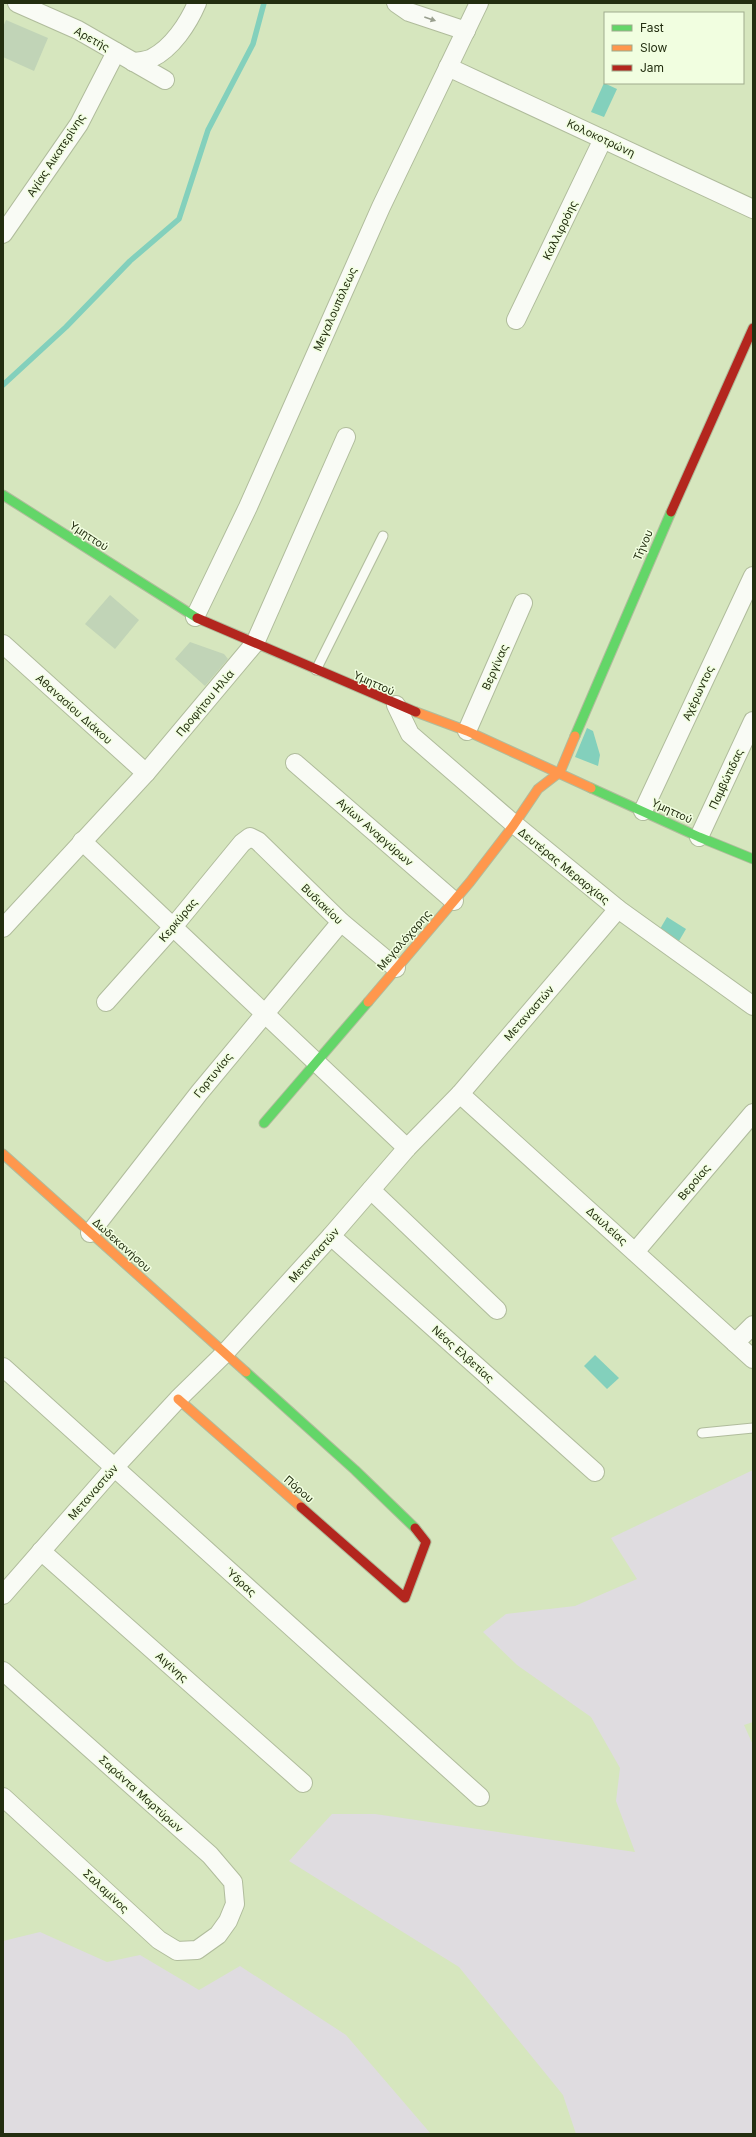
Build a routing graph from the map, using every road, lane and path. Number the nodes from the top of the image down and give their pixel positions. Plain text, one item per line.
1 (17, 3) edge
2 (197, 3) edge
3 (396, 3) edge
4 (479, 3) edge
5 (466, 31) junction
6 (116, 52) junction
7 (133, 62) junction
8 (448, 67) junction
9 (164, 80) dead end
10 (603, 139) junction
11 (753, 209) edge
12 (3, 234) edge
13 (516, 320) dead end
14 (753, 328) edge
15 (346, 437) dead end
16 (3, 495) edge
17 (383, 536) dead end
18 (753, 576) edge
19 (523, 604) dead end
20 (195, 617) junction
21 (255, 643) junction
22 (3, 644) edge
23 (316, 670) junction
24 (396, 705) junction
25 (753, 721) edge
26 (467, 731) junction
27 (295, 763) dead end
28 (560, 772) junction
29 (146, 773) junction
30 (642, 811) junction
31 (514, 824) junction
32 (250, 837) joint
33 (699, 837) junction
34 (82, 841) junction
35 (753, 859) edge
36 (454, 901) junction
37 (618, 909) junction
38 (341, 922) junction
39 (173, 927) junction
40 (3, 928) edge
41 (396, 968) junction
42 (106, 1002) dead end
43 (753, 1006) edge
44 (264, 1013) junction
45 (314, 1062) junction
46 (460, 1094) junction
47 (753, 1113) edge
48 (264, 1123) dead end
49 (407, 1148) junction
50 (3, 1154) edge
51 (371, 1190) junction
52 (90, 1233) junction
53 (331, 1236) junction
54 (635, 1252) junction
55 (497, 1310) dead end
56 (753, 1325) edge
57 (735, 1343) junction
58 (224, 1354) junction
59 (753, 1359) edge
60 (3, 1367) edge
61 (178, 1399) junction
62 (753, 1428) edge
63 (702, 1433) dead end
64 (114, 1468) junction
65 (595, 1472) dead end
66 (41, 1551) junction
67 (3, 1595) edge
68 (405, 1598) joint
69 (3, 1671) edge
70 (303, 1783) dead end
71 (3, 1797) edge
72 (480, 1797) dead end
73 (218, 1935) joint

1 - 6 street, Αρετής
2 - 7 street
3 -> 5 street
4 - 5 street, Μεγαλουπόλεως
5 - 8 street, Μεγαλουπόλεως
6 - 7 street, Αρετής
6 - 12 street, Αγίας Αικατερίνης
7 - 9 street, Αρετής
8 - 10 street, Κολοκοτρώνη
8 - 20 street, Μεγαλουπόλεως
10 - 11 street, Κολοκοτρώνη
10 - 13 street, Καλλιρρόης
14 - 28 street, Τήνου
15 - 21 street, Προφήτου Ηλία
16 - 20 street, Υμηττού
17 - 23 lane
18 - 30 street, Αχέρωντος
19 - 26 street, Βεργίνας
20 - 21 street, Υμηττού
21 - 23 street, Υμηττού
21 - 29 street, Προφήτου Ηλία
22 - 29 street, Αθανασίου Διάκου
23 - 24 street, Υμηττού
24 - 26 street, Υμηττού
24 - 31 street, Δευτέρας Μεραρχίας
25 - 33 street, Παμβώτιδας
26 - 28 street, Υμηττού
27 - 36 street, Αγίων Αναργύρων
28 - 30 street, Υμηττού
28 - 31 street, Μεγαλόχαρης
29 - 34 street, Προφήτου Ηλία
30 - 33 street, Υμηττού
31 - 36 street, Μεγαλόχαρης
31 - 37 street, Δευτέρας Μεραρχίας
32 - 38 street, Βυδιακίου
32 - 39 street, Κερκύρας
33 - 35 street, Υμηττού
34 - 39 street
34 - 40 street, Προφήτου Ηλία
36 - 41 street, Μεγαλόχαρης
37 - 43 street, Δευτέρας Μεραρχίας
37 - 46 street, Μεταναστών
38 - 41 street, Βυδιακίου
38 - 44 street, Γορτυνίας
39 - 42 street, Κερκύρας
39 - 44 street
41 - 45 street, Μεγαλόχαρης
44 - 45 street
44 - 52 street, Γορτυνίας
45 - 48 street, Μεγαλόχαρης
45 - 49 street
46 - 49 street, Μεταναστών
46 - 54 street, Δαυλείας
47 - 54 street, Βεροίας
49 - 51 street, Μεταναστών
50 - 52 street, Δωδεκανήσου
51 - 53 street, Μεταναστών
51 - 55 street
52 - 58 street, Δωδεκανήσου
53 - 58 street, Μεταναστών
53 - 65 street, Νέας Ελβετίας
54 - 57 street, Δαυλείας
56 - 57 street
57 - 59 street, Δαυλείας
58 - 61 street, Μεταναστών
58 - 68 street, Δωδεκανήσου
60 - 64 street, Ύδρας
61 - 64 street, Μεταναστών
61 - 68 street, Πόρου
62 - 63 lane
64 - 66 street, Μεταναστών
64 - 72 street, Ύδρας
66 - 67 street, Μεταναστών
66 - 70 street, Αιγίνης
69 - 73 street, Σαράντα Μαρτύρων
71 - 73 street, Σαλαμίνος

